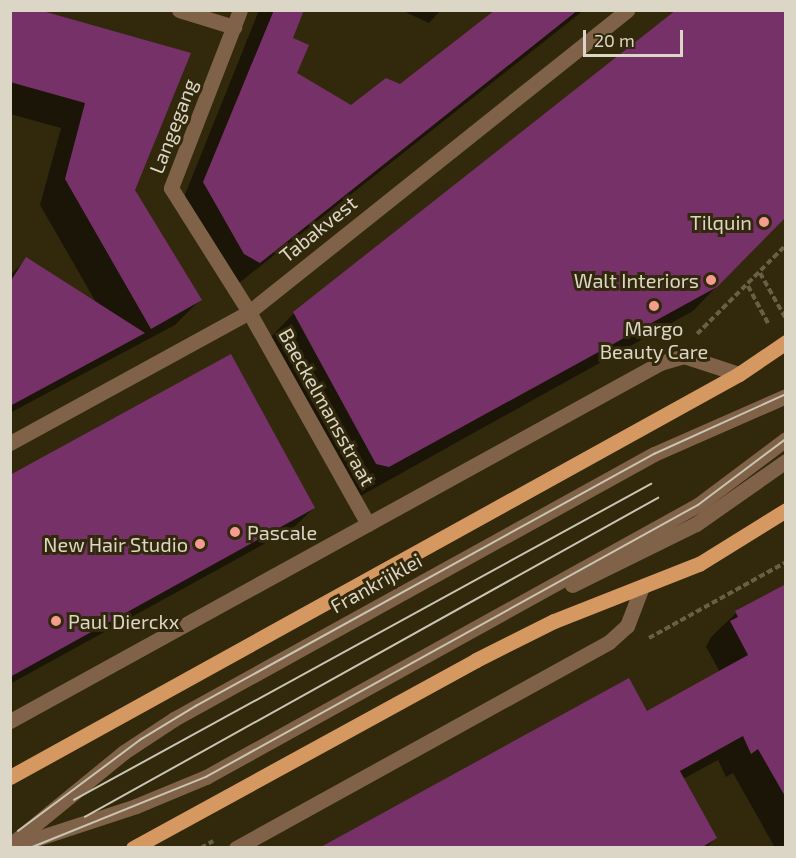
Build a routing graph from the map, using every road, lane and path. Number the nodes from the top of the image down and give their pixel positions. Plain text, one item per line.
1 (179, 10) edge
2 (240, 10) edge
3 (627, 10) edge
4 (234, 27) junction
5 (786, 245) edge
6 (760, 273) junction
7 (748, 286) junction
8 (249, 312) junction
9 (786, 319) edge
10 (783, 344) edge
11 (684, 356) junction
12 (739, 375) junction
13 (786, 396) edge
14 (786, 439) edge
15 (10, 443) edge
16 (786, 461) edge
17 (786, 510) edge
18 (368, 524) junction
19 (786, 562) edge
20 (640, 589) junction
21 (473, 629) junction
22 (609, 642) junction
23 (10, 721) edge
24 (10, 777) edge
25 (11, 846) edge
26 (133, 848) edge
27 (236, 848) edge

1 - 4 street
2 - 4 street, Langegang
3 - 8 street, Tabakvest
4 - 8 street, Langegang
5 - 6 path
6 - 7 path
6 - 9 path
7 - 10 path
7 - 11 path
8 - 15 street, Tabakvest
8 - 18 street, Baeckelmansstraat
10 - 12 main road, Frankrijklei
11 - 12 street
11 - 18 street
12 - 24 main road, Frankrijklei
13 - 25 street, Frankrijklei
14 - 21 street, Frankrijklei
16 - 21 street, Frankrijklei
17 - 20 main road
18 - 23 street
19 - 22 path
20 - 22 street
20 - 26 main road
21 - 25 street, Frankrijklei
22 - 27 street

